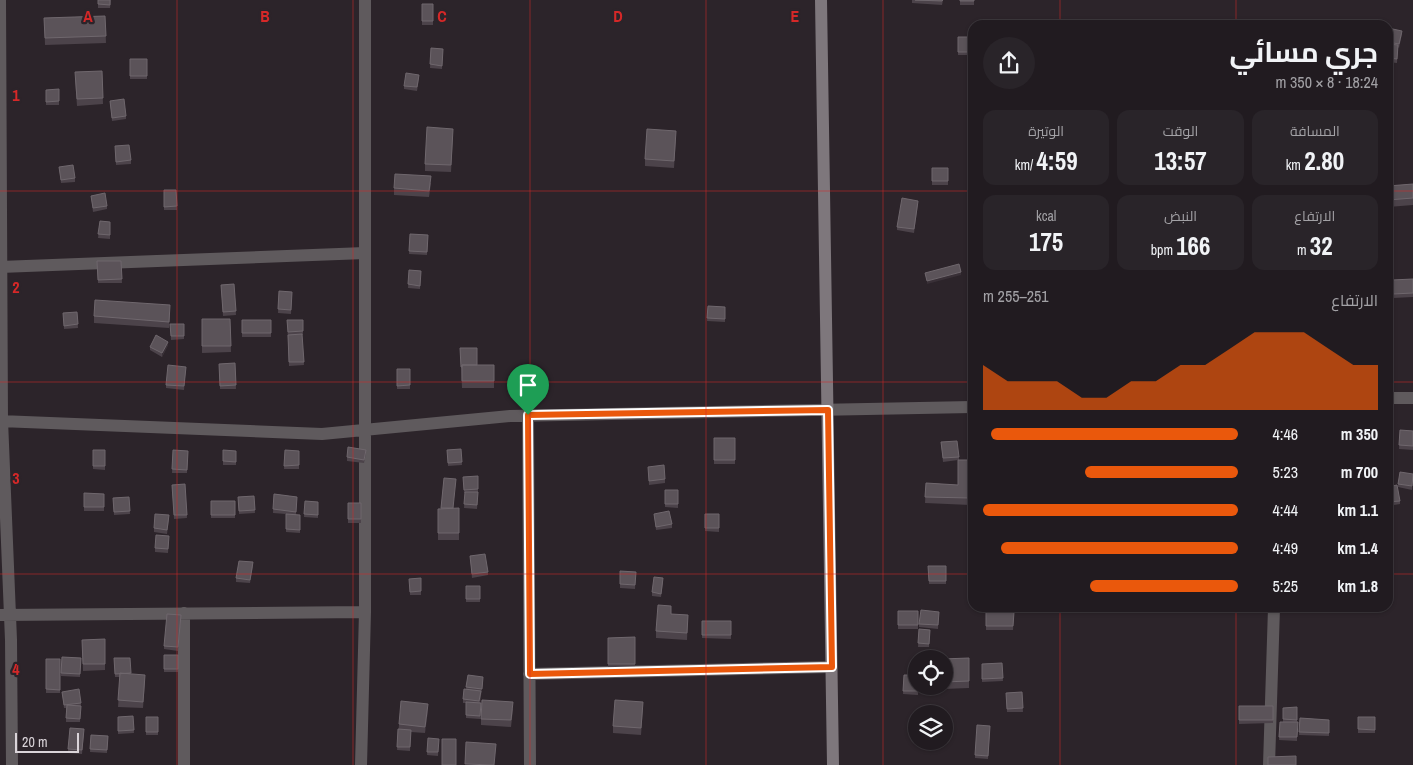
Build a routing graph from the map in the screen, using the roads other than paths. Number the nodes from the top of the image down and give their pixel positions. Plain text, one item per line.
1 (0, 0) edge
2 (365, 0) edge
3 (822, 0) edge
4 (365, 253) junction
5 (1, 267) edge
6 (1393, 398) edge
7 (1413, 398) edge
8 (968, 407) edge
9 (828, 410) junction
10 (528, 415) junction
11 (1, 421) edge
12 (365, 430) junction
13 (365, 612) junction
14 (1274, 612) edge
15 (184, 613) junction
16 (5, 615) edge
17 (832, 667) junction
18 (530, 674) junction
19 (12, 765) edge
20 (184, 765) edge
21 (361, 765) edge
22 (530, 765) edge
23 (833, 765) edge
24 (1269, 765) edge

1 - 5 street
2 - 4 street
3 - 9 main road
4 - 5 street
4 - 12 street
5 - 11 street
6 - 7 street
8 - 9 street
9 - 10 street
9 - 17 main road
10 - 12 street
10 - 18 street
11 - 12 street
11 - 16 street
12 - 13 street
13 - 15 street
13 - 21 street
14 - 24 street
15 - 16 street
15 - 20 street
16 - 19 street
17 - 18 street
17 - 23 main road
18 - 22 street

